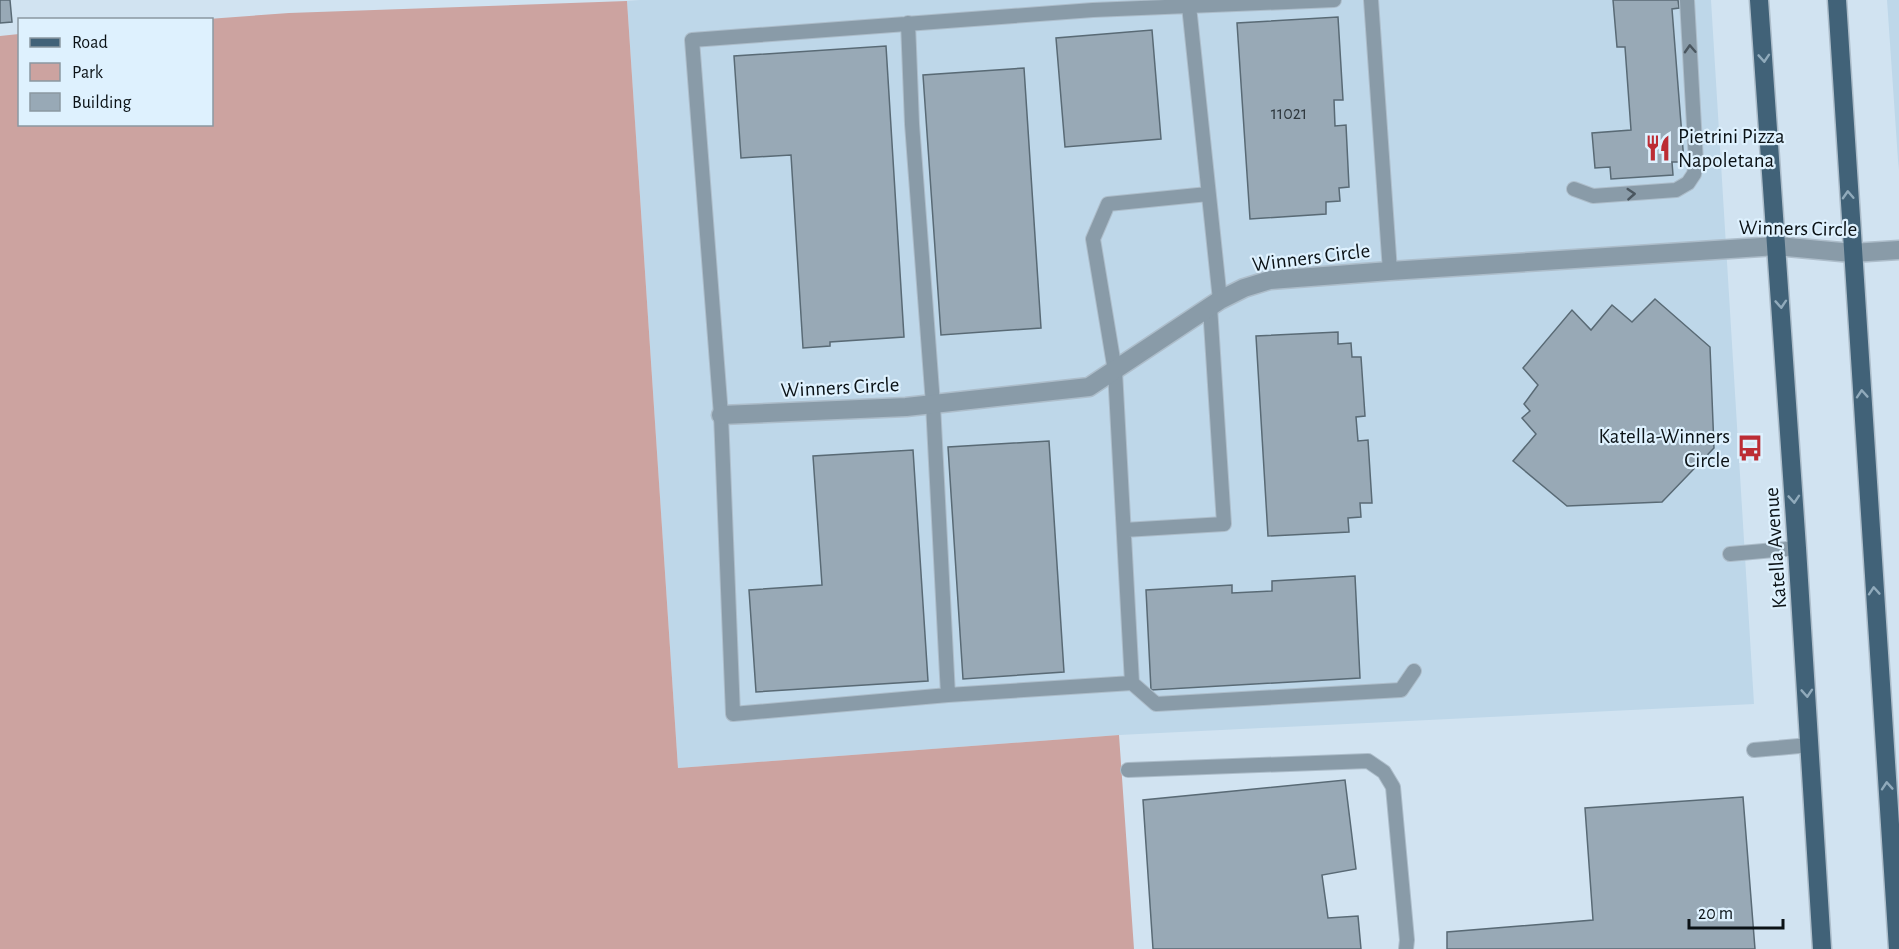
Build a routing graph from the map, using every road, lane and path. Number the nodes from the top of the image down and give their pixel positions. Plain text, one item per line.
1 (1334, 0) edge
2 (1371, 0) edge
3 (1687, 0) edge
4 (1760, 0) edge
5 (1837, 0) edge
6 (1190, 6) junction
7 (908, 23) junction
8 (1574, 189) dead end
9 (1208, 194) junction
10 (1777, 246) junction
11 (1899, 250) edge
12 (1852, 253) junction
13 (1390, 271) junction
14 (1215, 303) junction
15 (1115, 371) junction
16 (933, 404) junction
17 (721, 415) junction
18 (1124, 530) junction
19 (1797, 548) junction
20 (1730, 554) dead end
21 (1414, 671) dead end
22 (1132, 683) junction
23 (948, 695) junction
24 (1810, 745) junction
25 (1754, 750) dead end
26 (1128, 770) dead end
27 (1894, 820) edge
28 (1406, 949) edge
29 (1822, 949) edge
30 (1898, 949) edge

1 - 6 lane
2 - 13 lane
8 -> 3 lane
4 -> 10 main road, Katella Avenue
12 -> 5 main road
6 - 7 lane
6 - 9 lane
7 - 16 lane
7 - 17 lane
9 - 14 lane
9 - 15 lane
10 - 12 street, Winners Circle
10 - 13 street, Winners Circle
10 -> 19 main road, Katella Avenue
11 - 12 street, Winners Circle
27 -> 12 main road
13 - 14 street, Winners Circle
14 - 15 street, Winners Circle
14 - 18 lane
15 - 16 street, Winners Circle
15 - 18 lane
16 - 17 street, Winners Circle
16 - 23 lane
17 - 23 lane
18 - 22 lane
19 - 20 lane
19 -> 24 main road, Katella Avenue
21 - 22 lane
22 - 23 lane
24 - 25 lane
24 - 29 main road, Katella Avenue
26 - 28 lane
27 - 30 main road

